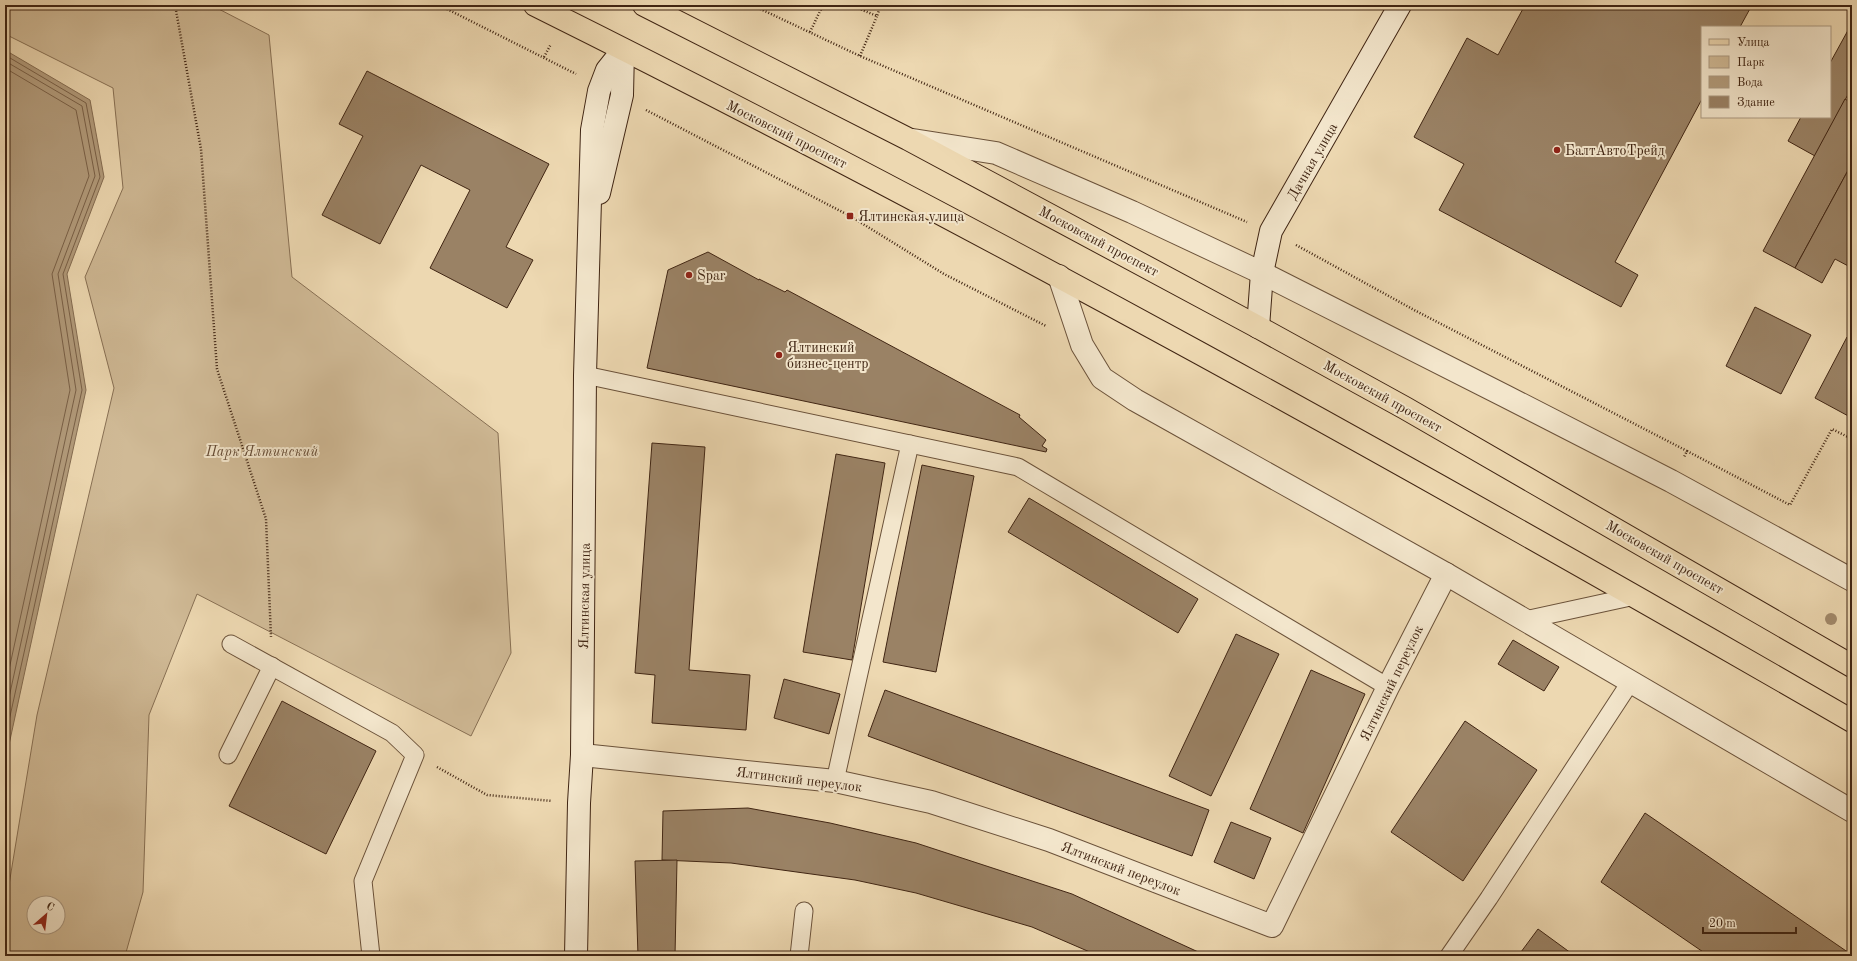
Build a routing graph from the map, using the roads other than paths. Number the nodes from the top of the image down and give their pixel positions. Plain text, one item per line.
1 (535, 5) edge
2 (644, 5) edge
3 (1400, 5) edge
4 (624, 50) junction
5 (908, 139) junction
6 (588, 235) junction
7 (1262, 273) junction
8 (1059, 276) junction
9 (1258, 327) junction
10 (585, 375) junction
11 (910, 444) junction
12 (1446, 574) junction
13 (1852, 580) edge
14 (1635, 596) junction
15 (1525, 620) junction
16 (230, 644) dead end
17 (272, 666) junction
18 (1852, 666) edge
19 (1631, 681) junction
20 (1388, 687) junction
21 (1852, 722) edge
22 (228, 755) dead end
23 (582, 755) junction
24 (836, 782) junction
25 (1852, 811) edge
26 (804, 911) dead end
27 (372, 956) edge
28 (576, 956) edge
29 (799, 956) edge
30 (1448, 956) edge

1 - 4 main road, Московский проспект
2 - 5 main road, Московский проспект
3 - 7 street, Дачная улица
4 - 6 street, Ялтинская улица
4 - 6 street, Ялтинская улица
4 - 8 main road, Московский проспект
5 - 7 street, Московский проспект
5 - 9 main road, Московский проспект
6 - 10 street, Ялтинская улица
7 - 9 street, Дачная улица
7 - 13 street, Московский проспект
8 - 12 street
8 - 14 main road, Московский проспект
9 - 18 main road, Московский проспект
10 - 11 lane
10 - 23 street, Ялтинская улица
11 - 20 lane
11 - 24 lane
12 - 15 street
12 - 20 street, Ялтинский переулок
14 - 15 lane
14 - 21 main road, Московский проспект
15 - 19 street
16 - 17 lane
17 - 22 lane
17 - 27 lane
19 - 25 street
19 - 30 lane
20 - 24 street, Ялтинский переулок
23 - 24 street, Ялтинский переулок
23 - 28 street, Ялтинская улица
26 - 29 lane

